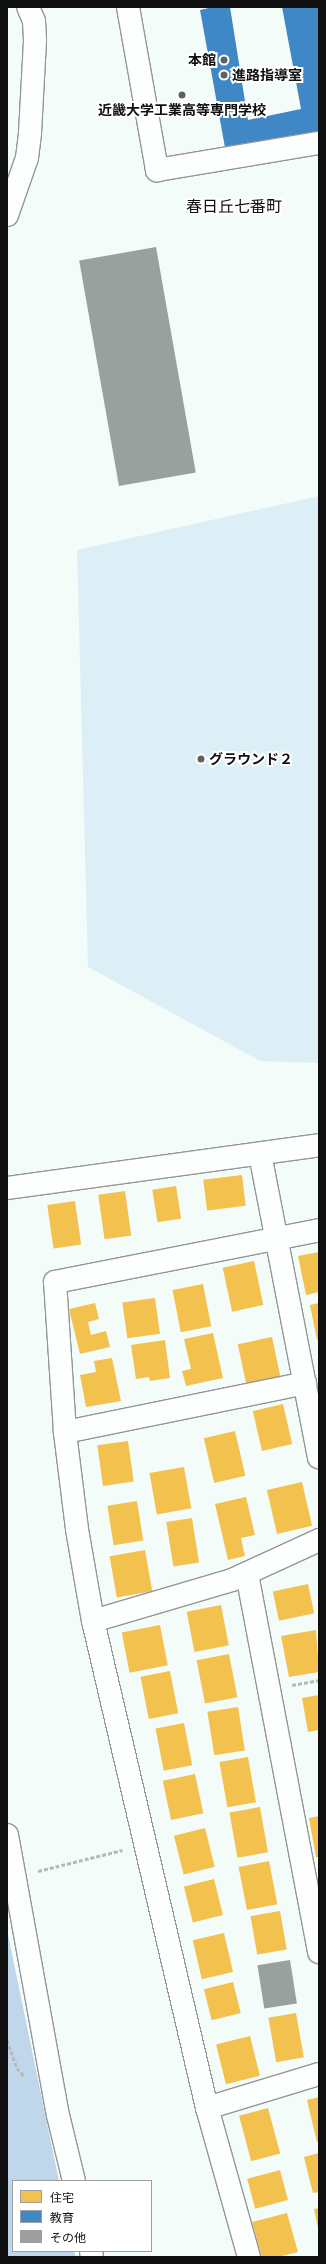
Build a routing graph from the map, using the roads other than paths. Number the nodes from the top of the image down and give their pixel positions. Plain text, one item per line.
1 (28, 7) edge
2 (128, 7) edge
3 (319, 143) edge
4 (7, 215) edge
5 (319, 1146) edge
6 (260, 1154) junction
7 (7, 1188) edge
8 (319, 1230) edge
9 (278, 1239) junction
10 (305, 1383) junction
11 (65, 1432) junction
12 (319, 1457) edge
13 (319, 1540) edge
14 (247, 1574) junction
15 (93, 1621) junction
16 (7, 1835) edge
17 (319, 1952) edge
18 (319, 2074) edge
19 (207, 2108) junction
20 (74, 2180) edge
21 (249, 2257) edge

1 - 4 street
2 - 3 street
5 - 6 street
6 - 7 street
6 - 9 street
8 - 9 street
9 - 10 street
9 - 11 street
10 - 11 street
10 - 12 street
11 - 15 street
13 - 14 street
14 - 15 street
14 - 17 street
15 - 19 street
16 - 20 street
18 - 19 street
19 - 21 street

